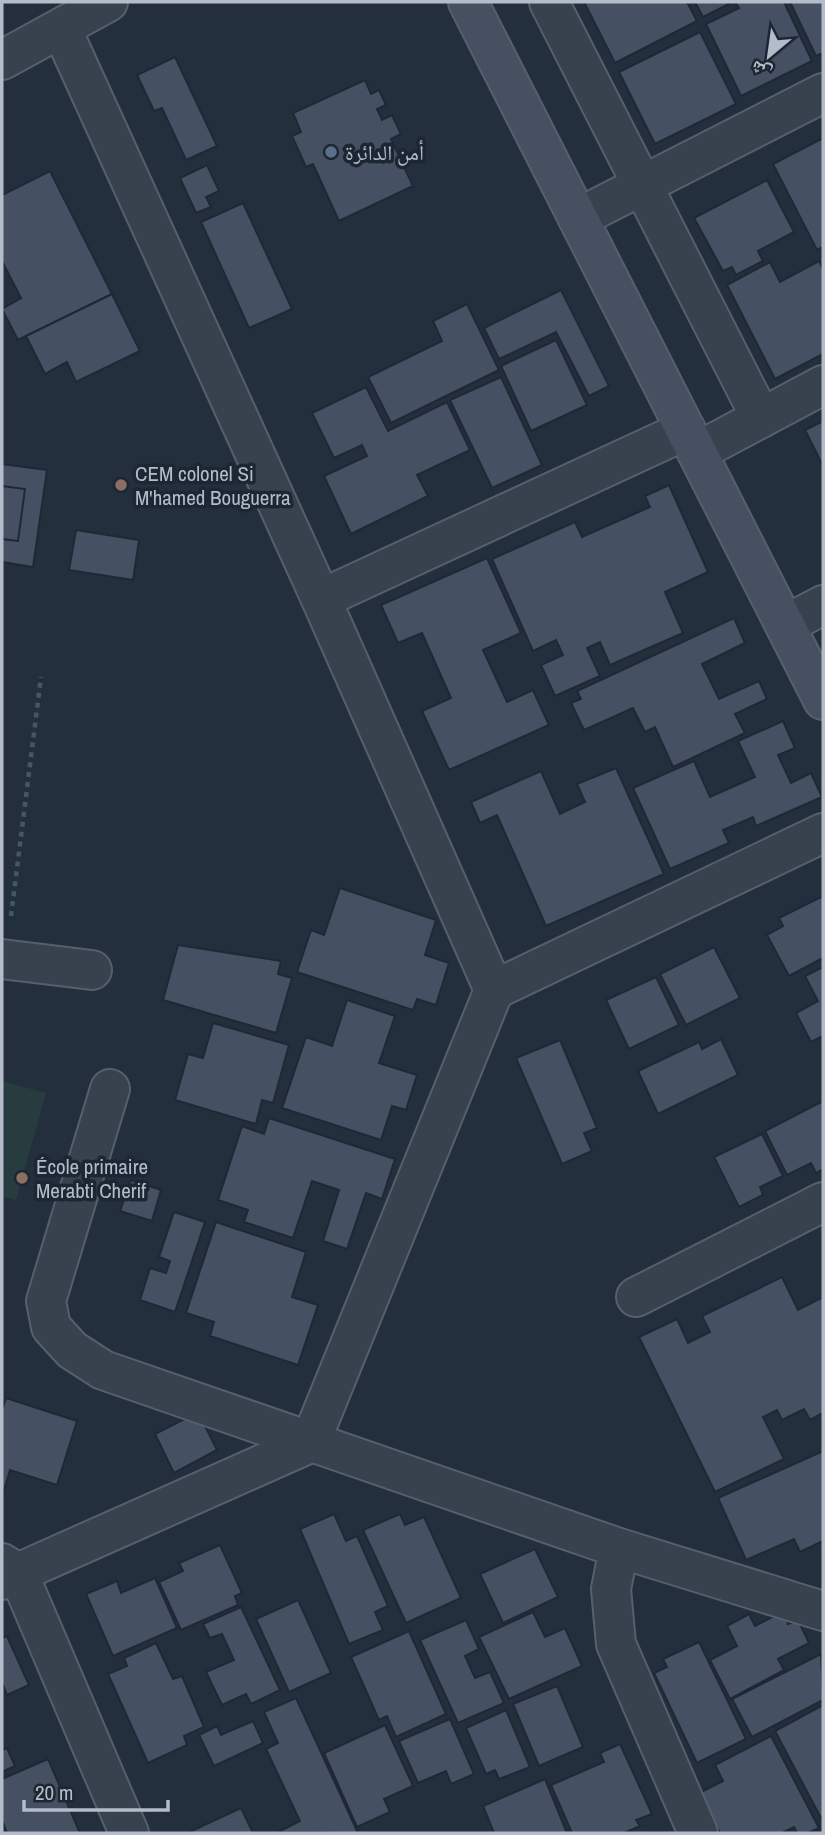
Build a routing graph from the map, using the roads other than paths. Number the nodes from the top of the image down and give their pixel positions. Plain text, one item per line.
1 (108, 2) edge
2 (468, 2) edge
3 (549, 2) edge
4 (62, 30) junction
5 (2, 60) edge
6 (823, 93) edge
7 (643, 186) junction
8 (578, 218) junction
9 (823, 385) edge
10 (761, 418) junction
11 (691, 441) junction
12 (321, 599) junction
13 (823, 605) edge
14 (785, 625) junction
15 (823, 700) edge
16 (823, 833) edge
17 (3, 959) edge
18 (92, 970) dead end
19 (494, 990) junction
20 (110, 1088) dead end
21 (823, 1202) edge
22 (636, 1297) dead end
23 (310, 1443) junction
24 (618, 1548) junction
25 (7, 1572) edge
26 (823, 1611) edge
27 (692, 1831) edge
28 (129, 1833) edge

1 - 4 street
2 - 8 main road
3 - 7 street
4 - 5 street
4 - 12 street
6 - 7 street
7 - 8 street
7 - 10 street
8 - 11 main road
9 - 10 street
10 - 11 street
11 - 12 street
11 - 14 main road
12 - 19 street
13 - 14 street
14 - 15 main road
16 - 19 street
17 - 18 street
19 - 23 street
20 - 23 street
21 - 22 street
23 - 24 street
23 - 25 street
24 - 26 street
24 - 27 street
25 - 28 street

